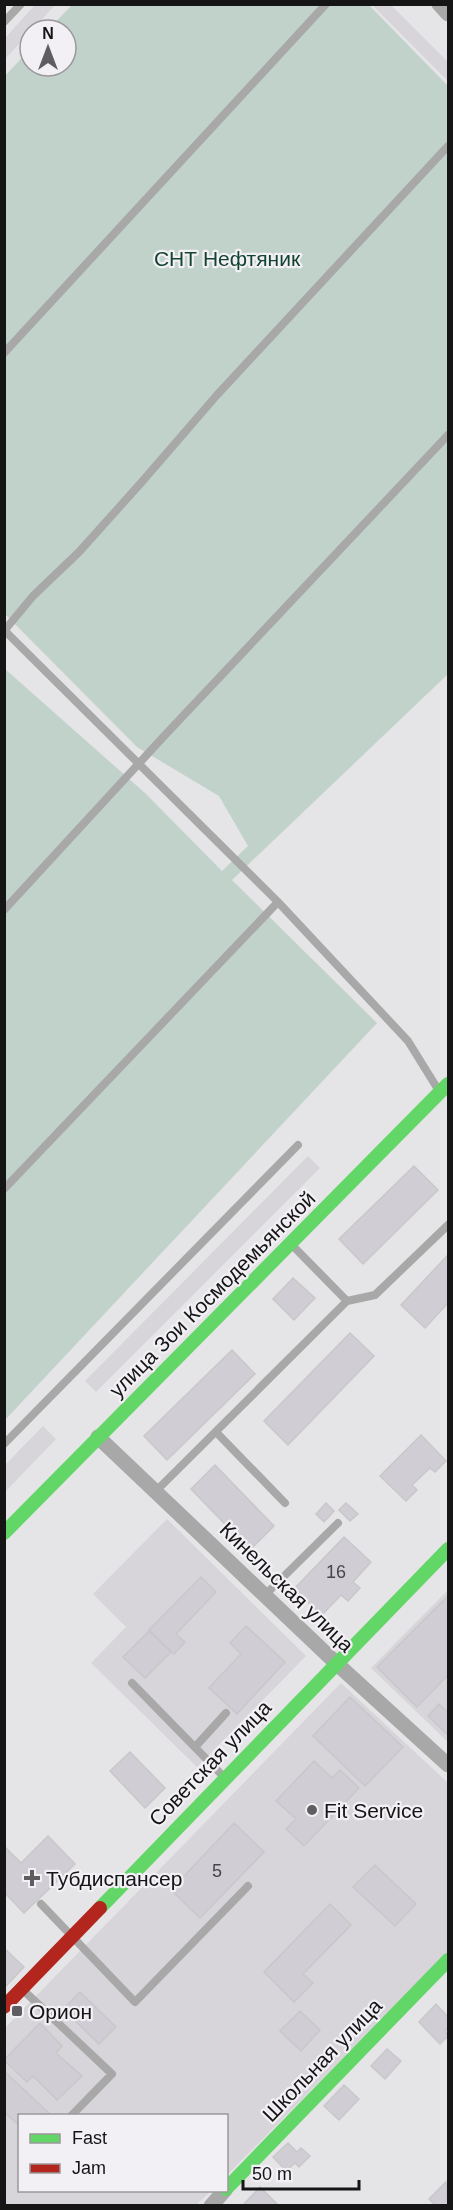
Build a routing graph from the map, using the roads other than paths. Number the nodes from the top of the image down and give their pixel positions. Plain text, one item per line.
1 (21, 4) edge
2 (327, 4) edge
3 (439, 4) edge
4 (448, 14) edge
5 (4, 22) edge
6 (448, 146) edge
7 (4, 353) edge
8 (448, 435) edge
9 (5, 630) edge
10 (141, 764) junction
11 (278, 902) junction
12 (4, 910) edge
13 (444, 1088) edge
14 (298, 1145) dead end
15 (4, 1189) edge
16 (448, 1225) edge
17 (291, 1244) junction
18 (347, 1301) junction
19 (216, 1432) junction
20 (98, 1437) junction
21 (4, 1444) edge
22 (156, 1491) junction
23 (285, 1503) dead end
24 (338, 1523) dead end
25 (4, 1533) edge
26 (448, 1549) edge
27 (265, 1595) junction
28 (336, 1663) junction
29 (132, 1683) dead end
30 (226, 1713) dead end
31 (195, 1747) junction
32 (446, 1757) edge
33 (225, 1778) junction
34 (248, 1886) dead end
35 (41, 1904) dead end
36 (73, 1936) junction
37 (448, 1960) edge
38 (22, 1989) junction
39 (4, 2007) edge
40 (72, 2114) edge
41 (228, 2188) edge
42 (224, 2192) edge
43 (211, 2205) edge

1 - 5 lane
2 - 7 lane
3 - 4 street
6 - 9 lane
8 - 10 lane
9 - 10 lane
10 - 11 lane
10 - 12 lane
11 - 13 lane
11 - 15 lane
13 - 17 street, улица Зои Космодемьянской
14 - 21 lane
16 - 18 lane
17 - 18 lane
17 - 20 street, улица Зои Космодемьянской
18 - 19 lane
19 - 22 lane
19 - 23 lane
20 - 22 street, Кинельская улица
20 - 25 street, улица Зои Космодемьянской
22 - 27 street, Кинельская улица
24 - 27 lane
26 - 28 street, Советская улица
27 - 28 street, Кинельская улица
28 - 32 street, Кинельская улица
28 - 33 street, Советская улица
29 - 31 lane
30 - 31 lane
31 - 33 lane
33 - 36 street, Советская улица
34 - 36 lane
35 - 36 lane
36 - 38 street, Советская улица
37 - 41 street, Школьная улица
38 - 39 street, Советская улица
38 - 40 lane
42 - 43 street, Школьная улица

